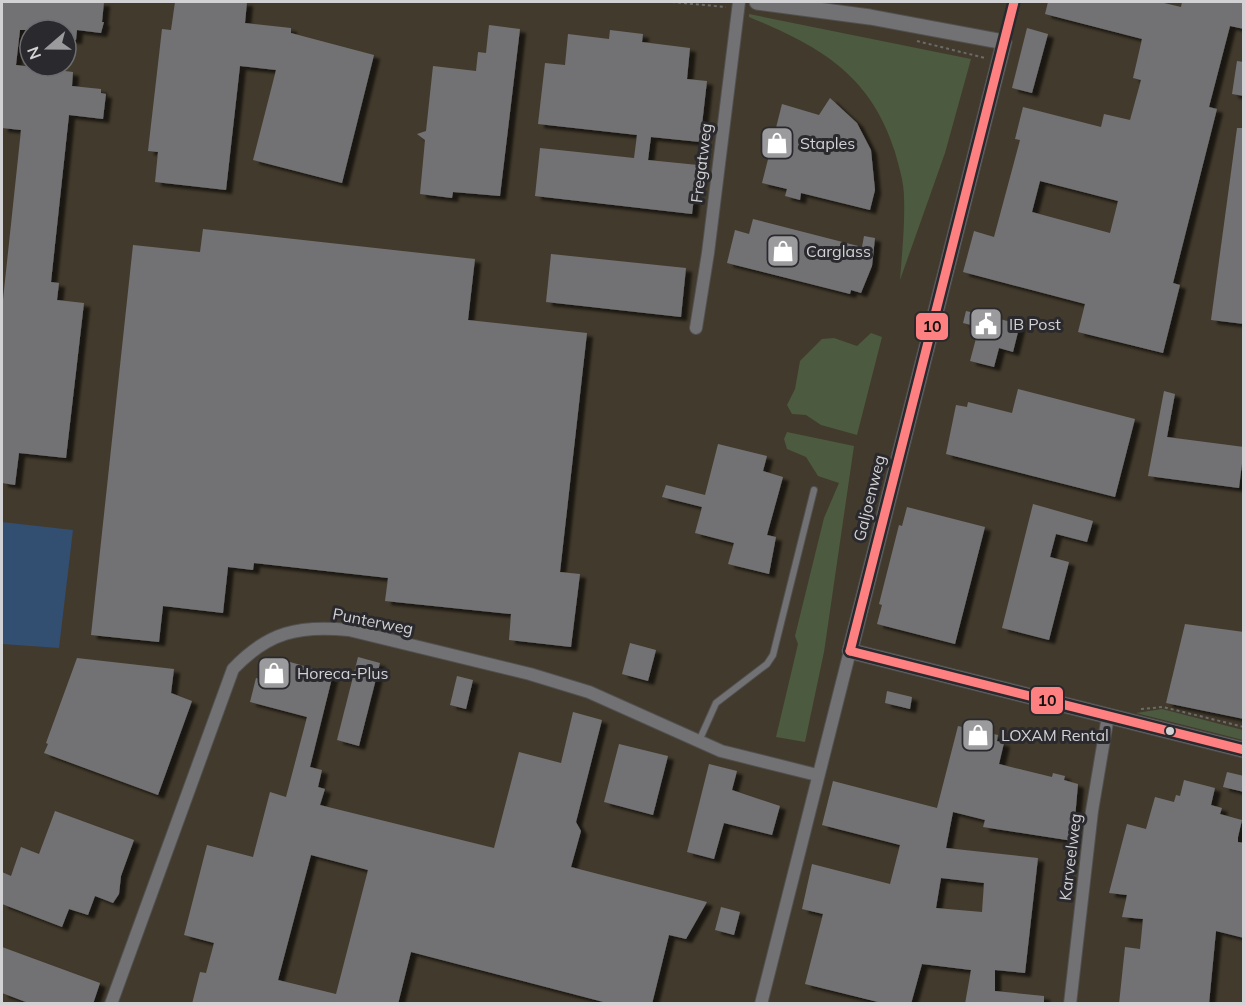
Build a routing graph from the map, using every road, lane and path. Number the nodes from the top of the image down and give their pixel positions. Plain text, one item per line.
1 (739, 2) edge
2 (757, 2) edge
3 (1014, 2) edge
4 (1004, 42) junction
5 (696, 328) dead end
6 (814, 490) dead end
7 (850, 651) junction
8 (1135, 710) dead end
9 (1108, 716) junction
10 (1244, 727) edge
11 (699, 742) junction
12 (1244, 750) edge
13 (817, 775) junction
14 (111, 1004) edge
15 (760, 1004) edge
16 (1070, 1004) edge

1 - 5 street, Fregatweg
2 - 4 street
3 - 4 street, Galjoenweg
4 - 7 street, Galjoenweg
6 - 11 lane
7 - 9 street
7 - 13 street, Galjoenweg
8 - 10 path
9 - 12 street
9 - 16 street, Karveelweg
11 - 13 street, Punterweg
11 - 14 street, Punterweg
13 - 15 street, Galjoenweg

